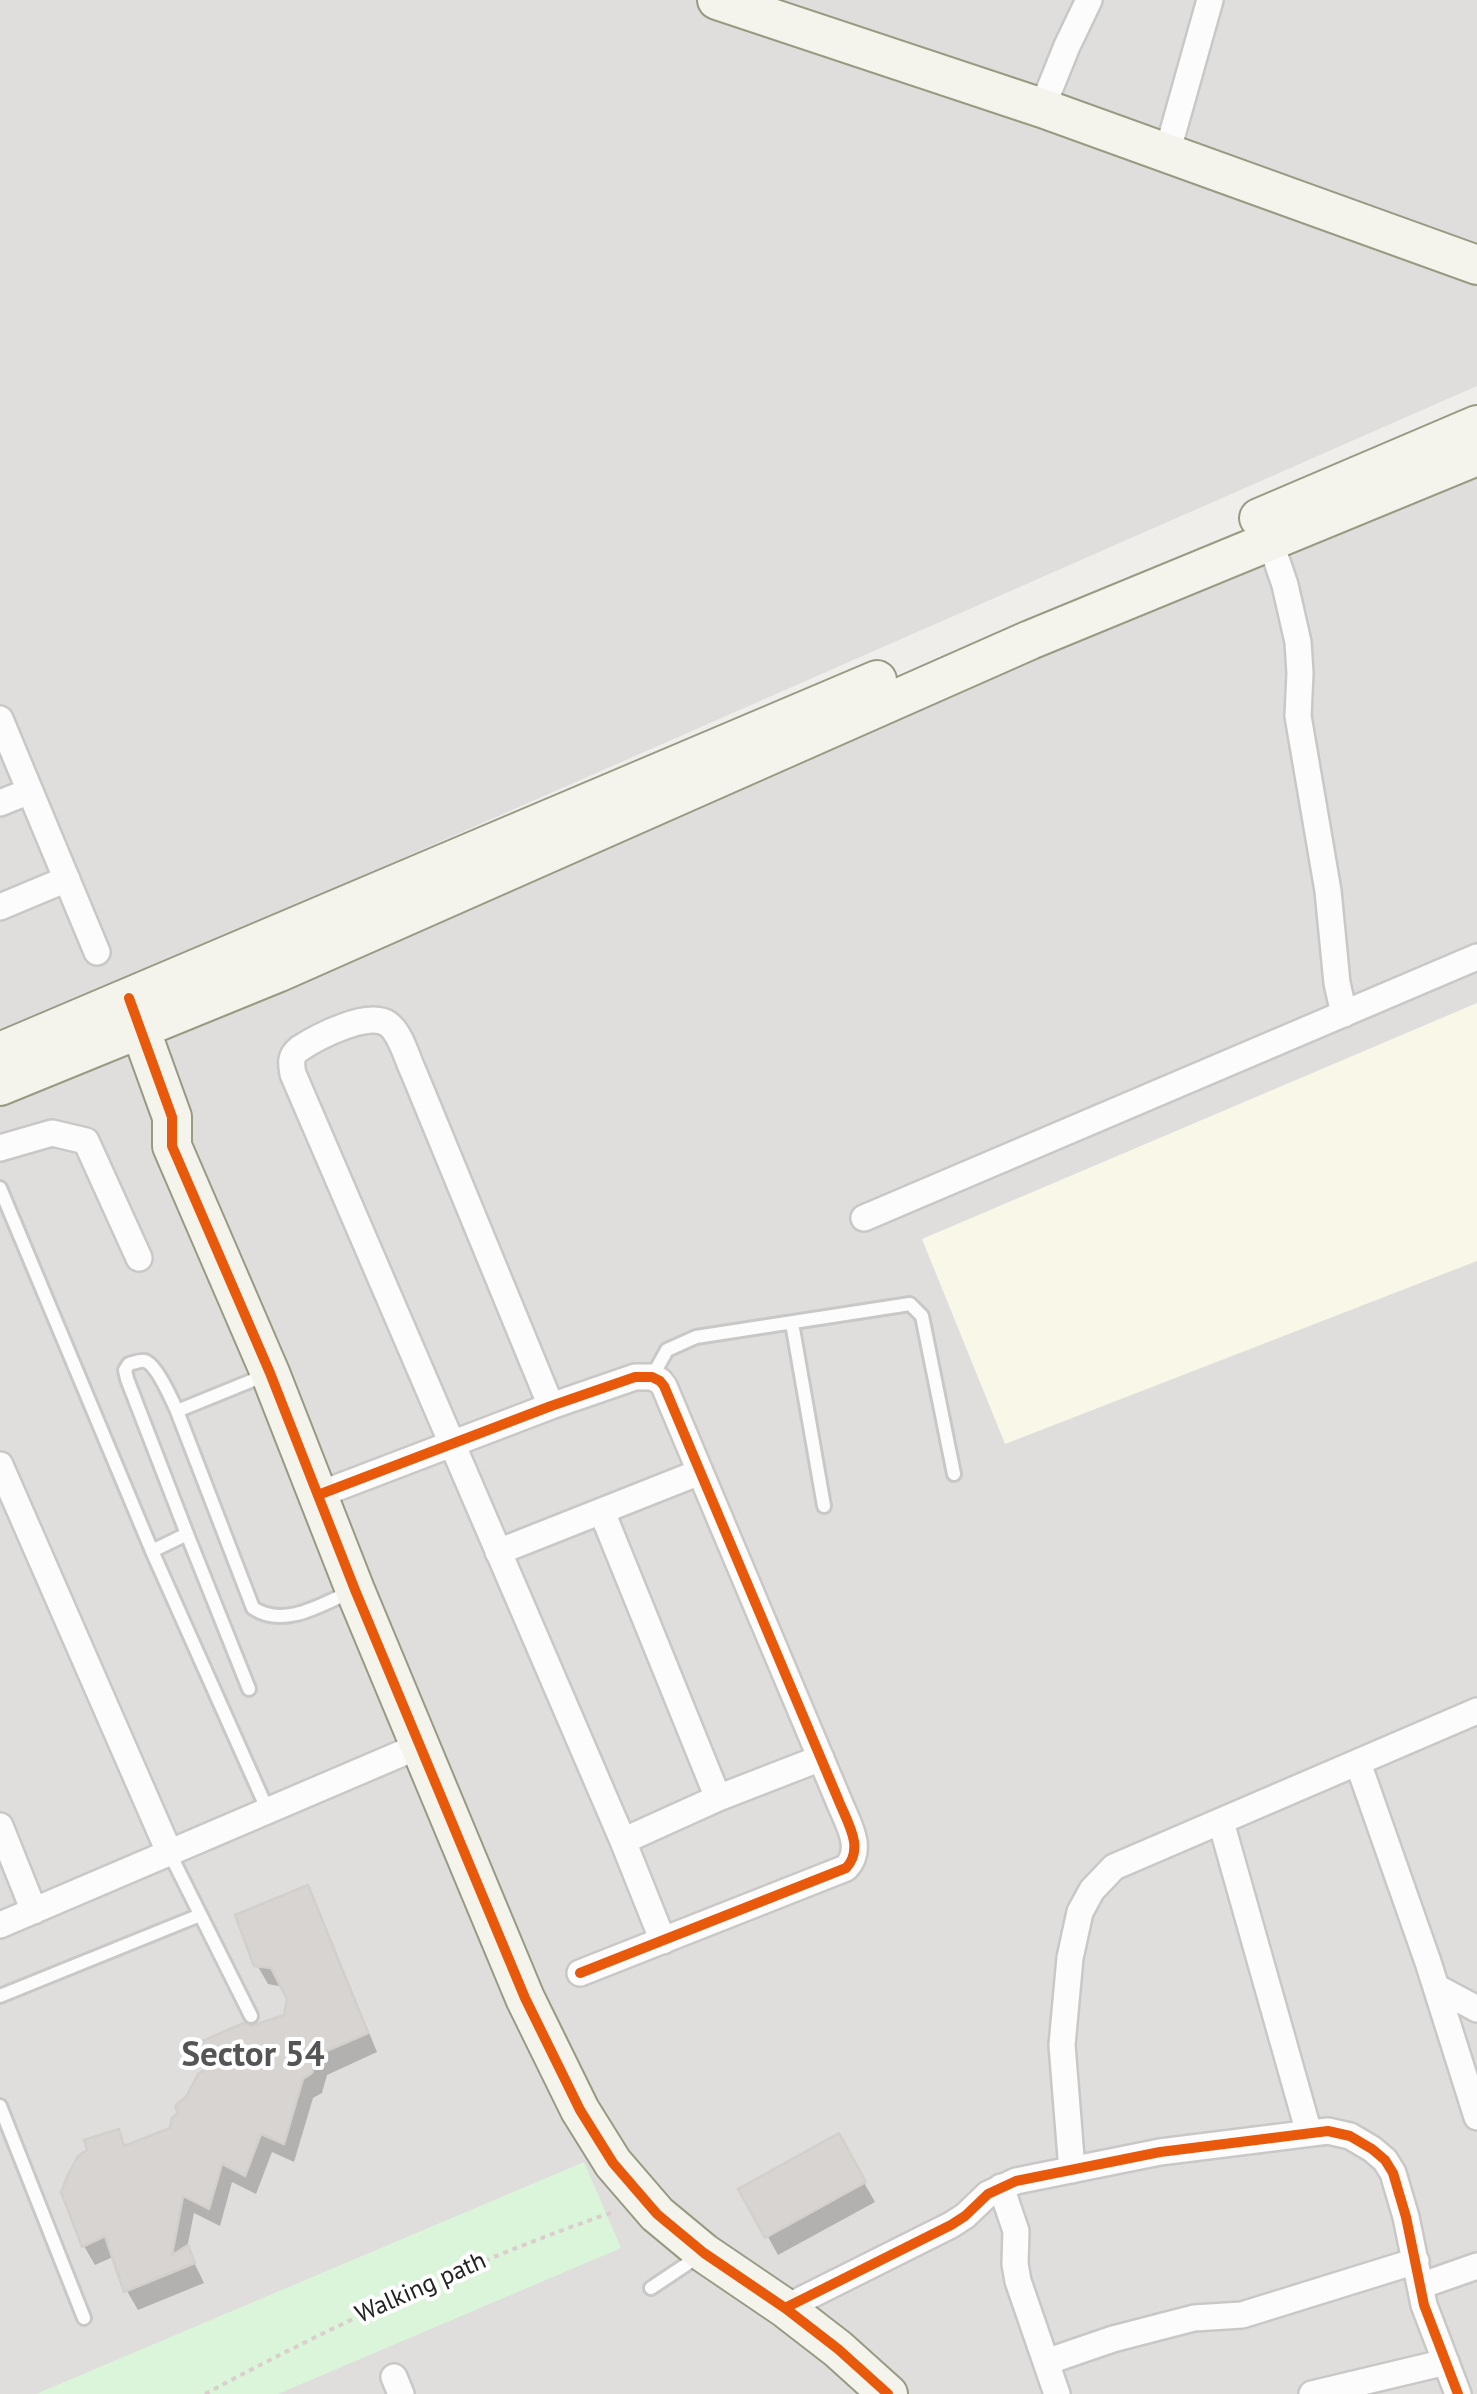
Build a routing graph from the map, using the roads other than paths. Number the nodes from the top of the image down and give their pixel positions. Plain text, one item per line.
1 (718, 0) edge
2 (1089, 0) edge
3 (1210, 0) edge
4 (763, 8) edge
5 (1042, 108) junction
6 (1167, 153) junction
7 (1477, 265) edge
8 (1477, 426) edge
9 (1477, 456) edge
10 (1270, 541) junction
11 (0, 719) edge
12 (30, 791) junction
13 (0, 803) edge
14 (67, 880) junction
15 (0, 907) edge
16 (97, 952) dead end
17 (1477, 957) edge
18 (1344, 1014) junction
19 (123, 1019) junction
20 (0, 1052) edge
21 (0, 1086) edge
22 (0, 1148) edge
23 (0, 1188) edge
24 (864, 1218) dead end
25 (139, 1258) dead end
26 (792, 1322) junction
27 (270, 1373) junction
28 (652, 1378) junction
29 (551, 1406) junction
30 (178, 1411) junction
31 (451, 1445) junction
32 (0, 1466) edge
33 (700, 1472) junction
34 (954, 1474) dead end
35 (318, 1495) junction
36 (824, 1506) dead end
37 (602, 1512) junction
38 (187, 1534) junction
39 (152, 1551) junction
40 (498, 1552) junction
41 (354, 1590) junction
42 (249, 1689) dead end
43 (1477, 1712) edge
44 (418, 1746) junction
45 (820, 1758) junction
46 (1358, 1763) junction
47 (718, 1798) junction
48 (268, 1812) junction
49 (1221, 1822) junction
50 (0, 1826) edge
51 (623, 1841) junction
52 (170, 1854) junction
53 (34, 1911) junction
54 (200, 1915) junction
55 (0, 1925) edge
56 (663, 1941) junction
57 (580, 1973) dead end
58 (1436, 1987) junction
59 (0, 1996) edge
60 (1477, 2009) edge
61 (251, 2016) dead end
62 (0, 2106) edge
63 (1477, 2117) edge
64 (1308, 2132) junction
65 (1072, 2170) junction
66 (1000, 2187) junction
67 (704, 2253) junction
68 (1477, 2266) edge
69 (1418, 2274) junction
70 (652, 2288) dead end
71 (785, 2308) junction
72 (84, 2318) dead end
73 (1046, 2362) junction
74 (1446, 2362) junction
75 (1477, 2392) edge
76 (888, 2394) edge
77 (1057, 2394) edge
78 (1312, 2394) edge
79 (1458, 2394) edge
80 (1466, 2394) edge

1 - 4 main road
2 - 5 street
3 - 6 street
4 - 5 main road
5 - 6 main road
6 - 7 main road
8 - 19 main road
9 - 10 main road
10 - 18 street
10 - 19 main road
11 - 12 street
12 - 13 street
12 - 14 street
14 - 15 street
14 - 16 street
17 - 18 street
18 - 24 street
19 - 20 main road
19 - 21 main road
19 - 27 main road
22 - 25 street
23 - 39 lane
26 - 28 lane
26 - 34 lane
26 - 36 lane
27 - 30 lane
27 - 35 main road
28 - 29 street
28 - 33 street
29 - 31 street
29 - 31 street
30 - 38 lane
30 - 41 lane
31 - 35 street
31 - 40 street
32 - 52 street
33 - 37 street
33 - 45 street
35 - 41 main road
37 - 40 street
37 - 47 street
38 - 39 lane
38 - 42 lane
39 - 48 lane
40 - 51 street
41 - 44 main road
43 - 46 street
44 - 48 street
44 - 67 main road
45 - 47 street
45 - 56 street
46 - 49 street
46 - 58 street
47 - 51 street
48 - 52 street
49 - 64 street
49 - 65 street
50 - 53 street
51 - 56 street
52 - 53 street
52 - 54 lane
53 - 55 street
54 - 59 lane
54 - 61 lane
56 - 57 street
58 - 60 street
58 - 63 street
62 - 72 lane
64 - 65 street
64 - 69 street
65 - 66 street
66 - 71 street
66 - 73 street
67 - 70 lane
67 - 71 main road
68 - 69 street
69 - 73 street
69 - 74 street
71 - 76 main road
73 - 77 street
74 - 78 street
74 - 79 street
75 - 80 street

